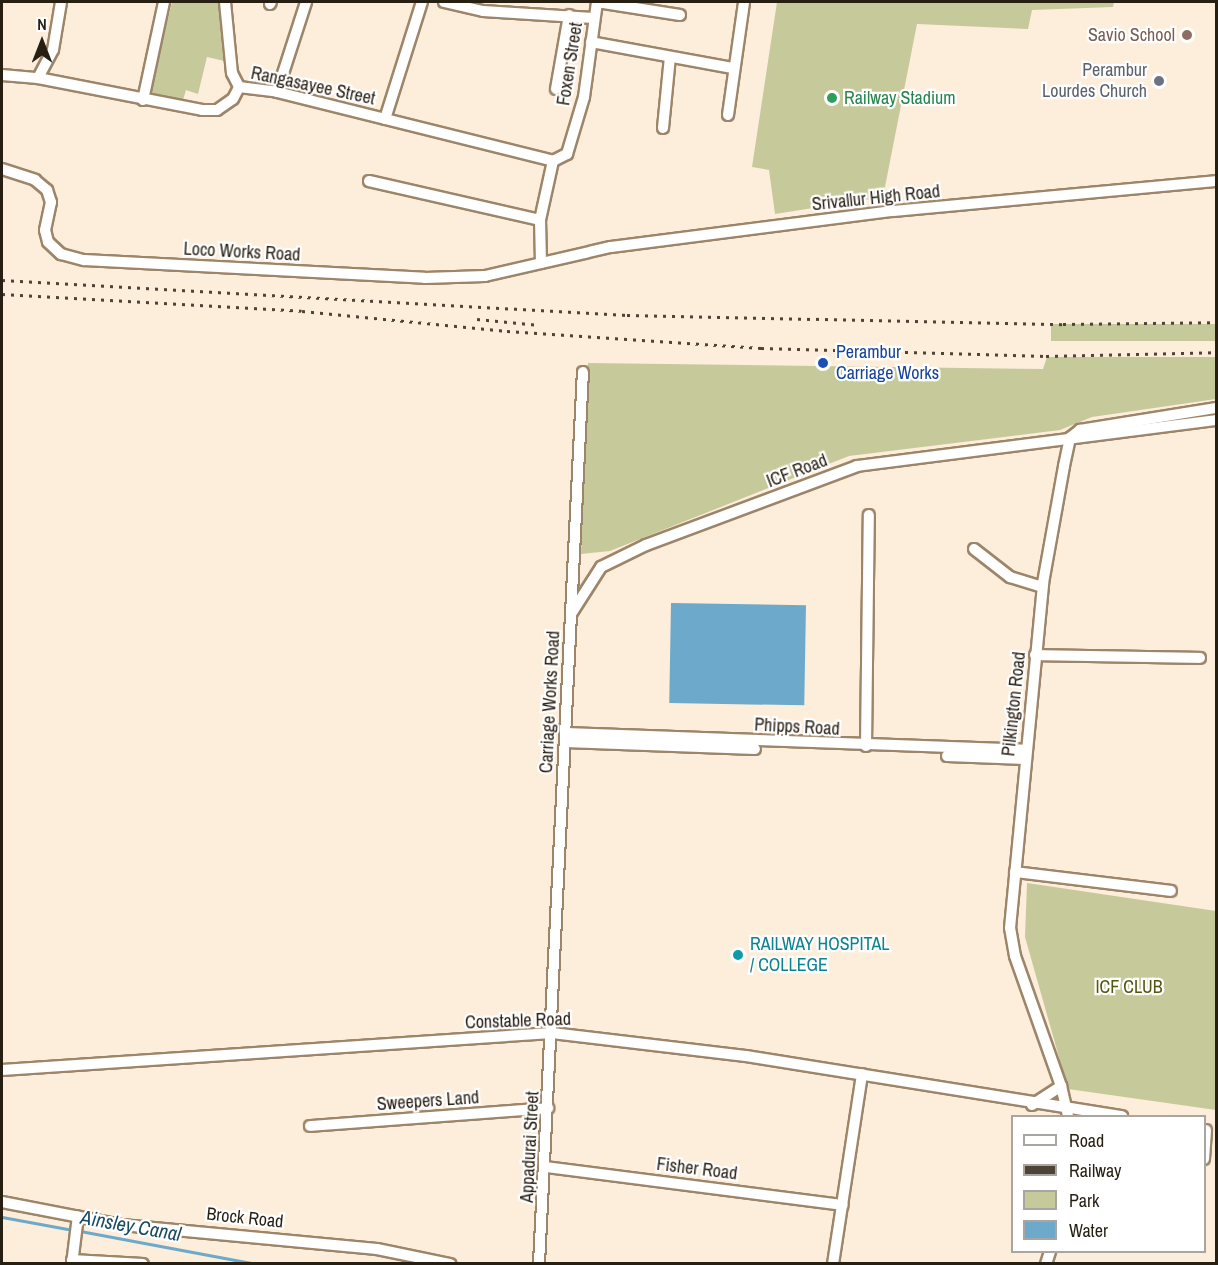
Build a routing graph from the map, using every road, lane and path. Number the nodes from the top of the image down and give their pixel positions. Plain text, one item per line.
1 (61, 2) edge
2 (164, 2) edge
3 (225, 2) edge
4 (306, 2) edge
5 (422, 2) edge
6 (444, 2) edge
7 (597, 2) edge
8 (744, 2) edge
9 (569, 15) junction
10 (680, 15) dead end
11 (593, 18) junction
12 (591, 42) junction
13 (669, 57) junction
14 (732, 68) junction
15 (2, 75) edge
16 (39, 78) junction
17 (238, 87) junction
18 (556, 88) dead end
19 (277, 92) junction
20 (143, 100) junction
21 (728, 115) dead end
22 (385, 119) junction
23 (663, 128) dead end
24 (553, 161) junction
25 (2, 169) edge
26 (369, 181) dead end
27 (1216, 181) edge
28 (540, 220) junction
29 (541, 263) junction
30 (583, 372) dead end
31 (1216, 408) edge
32 (1216, 420) edge
33 (1070, 438) junction
34 (869, 514) dead end
35 (974, 549) dead end
36 (1043, 587) junction
37 (571, 614) junction
38 (1035, 655) junction
39 (1200, 658) dead end
40 (565, 738) junction
41 (866, 746) junction
42 (1026, 755) junction
43 (1016, 873) junction
44 (1170, 891) dead end
45 (552, 1033) junction
46 (2, 1070) edge
47 (862, 1074) junction
48 (1061, 1086) junction
49 (1032, 1105) junction
50 (548, 1108) junction
51 (1067, 1112) edge
52 (1108, 1115) edge
53 (310, 1126) dead end
54 (1209, 1131) edge
55 (1206, 1148) edge
56 (546, 1167) junction
57 (2, 1202) edge
58 (843, 1205) junction
59 (78, 1216) junction
60 (72, 1262) edge
61 (142, 1263) edge
62 (450, 1263) edge
63 (538, 1263) edge
64 (833, 1263) edge

1 - 16 street
2 - 20 street
3 - 17 street
4 - 19 street
5 - 22 street
6 - 9 street
7 - 10 street
7 - 11 street, Foxen Street
8 - 14 street
9 - 11 street
9 - 18 street
11 - 12 street, Foxen Street
12 - 13 street
12 - 24 street, Foxen Street
13 - 14 street
13 - 23 street
14 - 21 street
15 - 16 street, Rangasayee Street
16 - 20 street, Rangasayee Street
17 - 19 street, Rangasayee Street
17 - 20 street, Rangasayee Street
19 - 22 street, Rangasayee Street
22 - 24 street, Rangasayee Street
24 - 28 street, Foxen Street
25 - 29 street, Loco Works Road
26 - 28 street
27 - 29 street, Srivallur High Road
28 - 29 street, Foxen Street
30 - 37 street, Carriage Works Road
31 - 33 street
32 - 33 street
33 - 36 street, Pilkington Road
33 - 37 street, ICF Road
34 - 41 street
35 - 36 street
36 - 38 street, Pilkington Road
37 - 40 street, Carriage Works Road
38 - 39 street
38 - 42 street, Pilkington Road
40 - 41 street, Phipps Road
40 - 42 street, Phipps Road
40 - 45 street, Carriage Works Road
41 - 42 street, Phipps Road
42 - 43 street, Pilkington Road
43 - 44 street
43 - 48 street, Pilkington Road
45 - 46 street, Constable Road
45 - 47 street, Constable Road
45 - 50 street, Appadurai Street
47 - 49 street, Constable Road
47 - 58 street
48 - 49 street
48 - 51 street, Pilkington Road
49 - 51 street, Constable Road
50 - 53 street, Sweepers Land
50 - 56 street, Appadurai Street
51 - 52 street, Constable Road
54 - 55 street
56 - 58 street, Fisher Road
56 - 63 street, Appadurai Street
57 - 59 street, Brock Road
58 - 64 street
59 - 60 street
59 - 62 street, Brock Road
60 - 61 street

